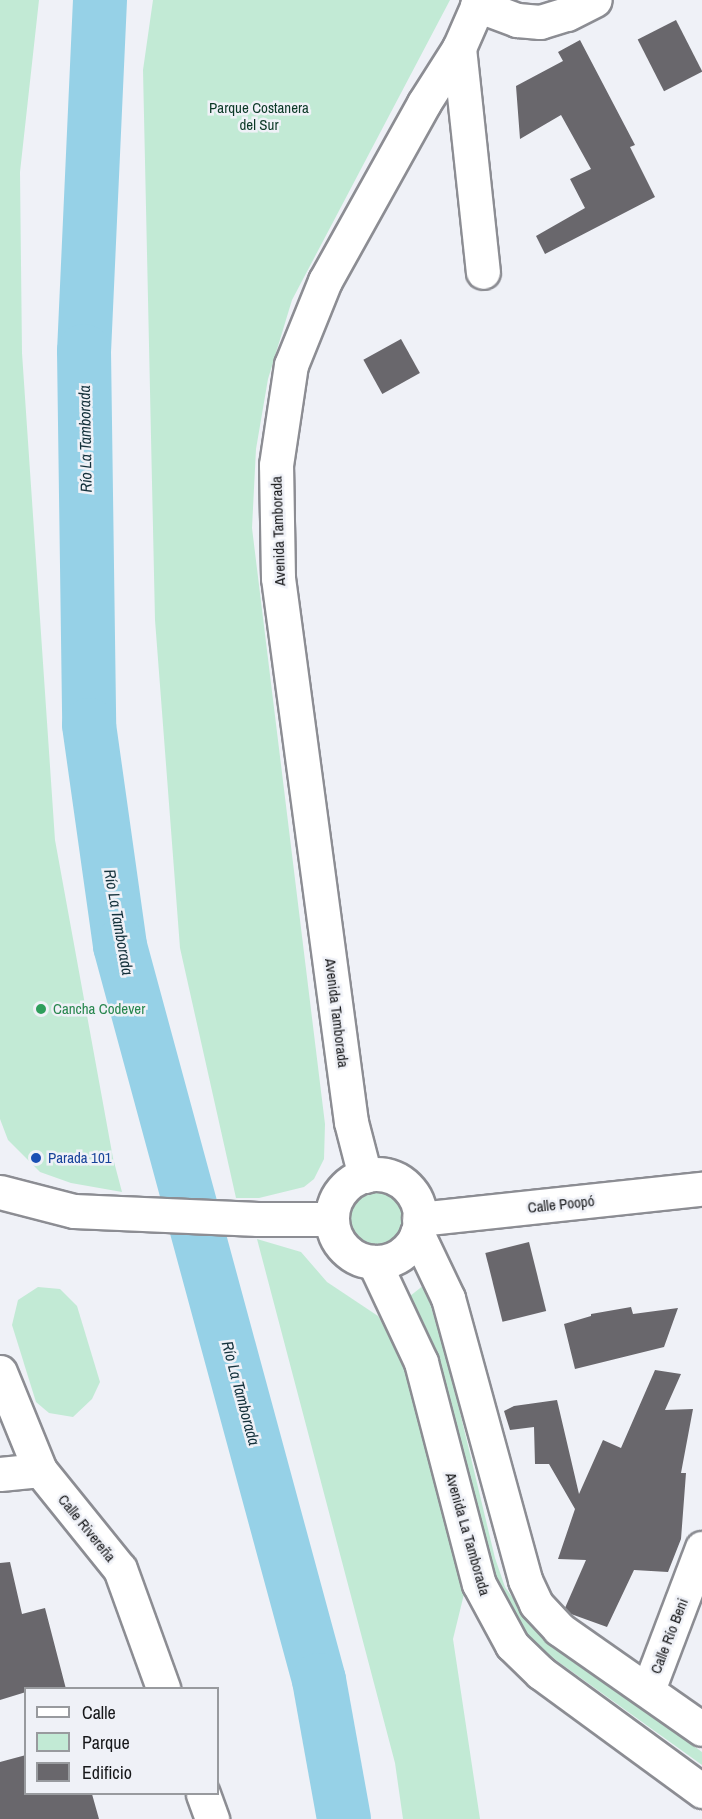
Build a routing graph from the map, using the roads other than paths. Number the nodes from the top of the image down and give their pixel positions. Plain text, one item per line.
1 (595, 0) edge
2 (478, 2) edge
3 (459, 48) junction
4 (483, 272) dead end
5 (365, 1176) junction
6 (702, 1189) edge
7 (0, 1192) edge
8 (332, 1219) junction
9 (418, 1226) junction
10 (374, 1262) junction
11 (0, 1372) edge
12 (39, 1470) junction
13 (0, 1474) edge
14 (702, 1548) edge
15 (162, 1687) edge
16 (648, 1690) junction
17 (702, 1729) edge
18 (702, 1791) edge
19 (203, 1795) edge
20 (212, 1819) edge

1 - 2 main road
2 - 3 main road, Avenida Tamborada
3 - 4 main road
3 - 5 main road, Avenida Tamborada
5 - 8 main road
5 - 9 main road
6 - 9 main road, Calle Poopó
7 - 8 main road
8 - 10 main road
9 - 10 main road
9 - 16 main road
10 - 18 main road, Avenida La Tamborada
11 - 12 main road, Calle Rivereña
12 - 13 main road
12 - 15 main road, Calle Rivereña
14 - 16 main road, Calle Río Beni
16 - 17 main road
19 - 20 main road

